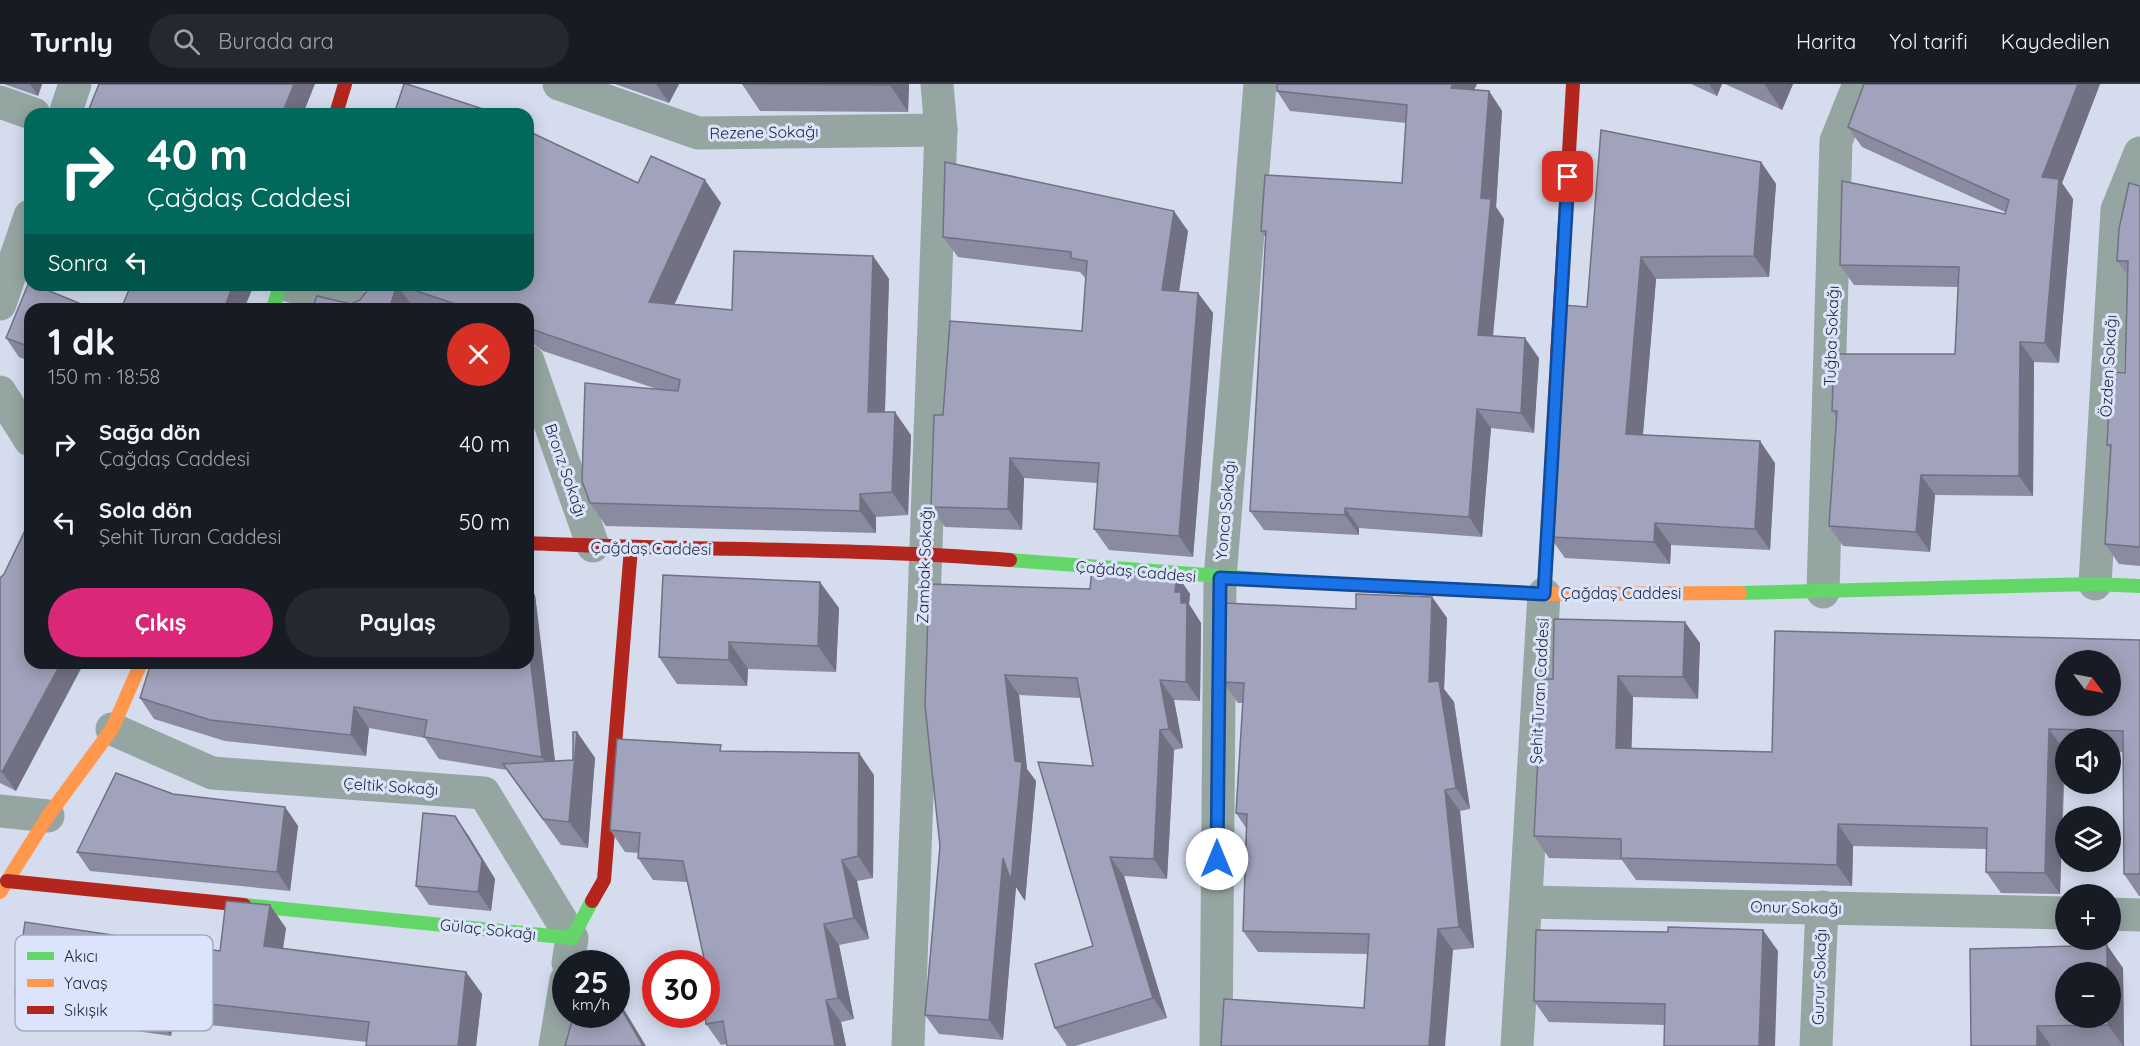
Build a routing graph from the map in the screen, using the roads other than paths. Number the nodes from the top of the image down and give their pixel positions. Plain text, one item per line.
1 (75, 84) edge
2 (345, 84) edge
3 (559, 84) edge
4 (936, 84) edge
5 (1260, 84) edge
6 (1573, 84) edge
7 (1859, 84) edge
8 (0, 102) edge
9 (67, 108) edge
10 (338, 108) edge
11 (24, 110) edge
12 (941, 130) junction
13 (2140, 153) edge
14 (24, 234) edge
15 (307, 291) edge
16 (345, 303) edge
17 (0, 304) edge
18 (534, 378) edge
19 (0, 392) edge
20 (24, 430) edge
21 (534, 543) edge
22 (592, 546) junction
23 (631, 548) junction
24 (924, 553) junction
25 (1220, 578) junction
26 (2095, 584) junction
27 (2140, 586) edge
28 (1823, 592) junction
29 (1544, 594) junction
30 (138, 669) edge
31 (112, 729) junction
32 (0, 811) edge
33 (48, 816) junction
34 (3, 887) edge
35 (1527, 902) junction
36 (1822, 907) junction
37 (2055, 913) edge
38 (2121, 914) edge
39 (2140, 915) edge
40 (570, 950) edge
41 (558, 1028) edge
42 (555, 1046) edge
43 (908, 1046) edge
44 (1216, 1046) edge
45 (1517, 1046) edge
46 (1816, 1046) edge

1 - 9 street
2 - 10 street
3 - 12 street, Rezene Sokağı
4 - 12 street, Zambak Sokağı
5 - 25 street, Yonca Sokağı
6 - 29 street, Şehit Turan Caddesi
7 - 28 street, Tuğba Sokağı
8 - 11 street
12 - 24 street, Zambak Sokağı
13 - 26 street, Özden Sokağı
14 - 17 street
15 - 16 street
18 - 22 street, Bronz Sokağı
19 - 20 street
21 - 22 street, Çağdaş Caddesi
22 - 23 street, Çağdaş Caddesi
23 - 24 street, Çağdaş Caddesi
23 - 40 street
24 - 25 street, Çağdaş Caddesi
24 - 43 street, Zambak Sokağı
25 - 29 street, Çağdaş Caddesi
25 - 44 street, Yonca Sokağı
26 - 27 street, Çağdaş Caddesi
26 - 28 street, Çağdaş Caddesi
28 - 29 street, Çağdaş Caddesi
29 - 35 street, Şehit Turan Caddesi
30 - 31 street
31 - 33 street
31 - 40 street, Çeltik Sokağı
32 - 33 street
33 - 34 street
34 - 40 street, Gülaç Sokağı
35 - 36 street, Onur Sokağı
35 - 45 street, Şehit Turan Caddesi
36 - 37 street, Onur Sokağı
36 - 46 street, Gurur Sokağı
38 - 39 street
41 - 42 street

